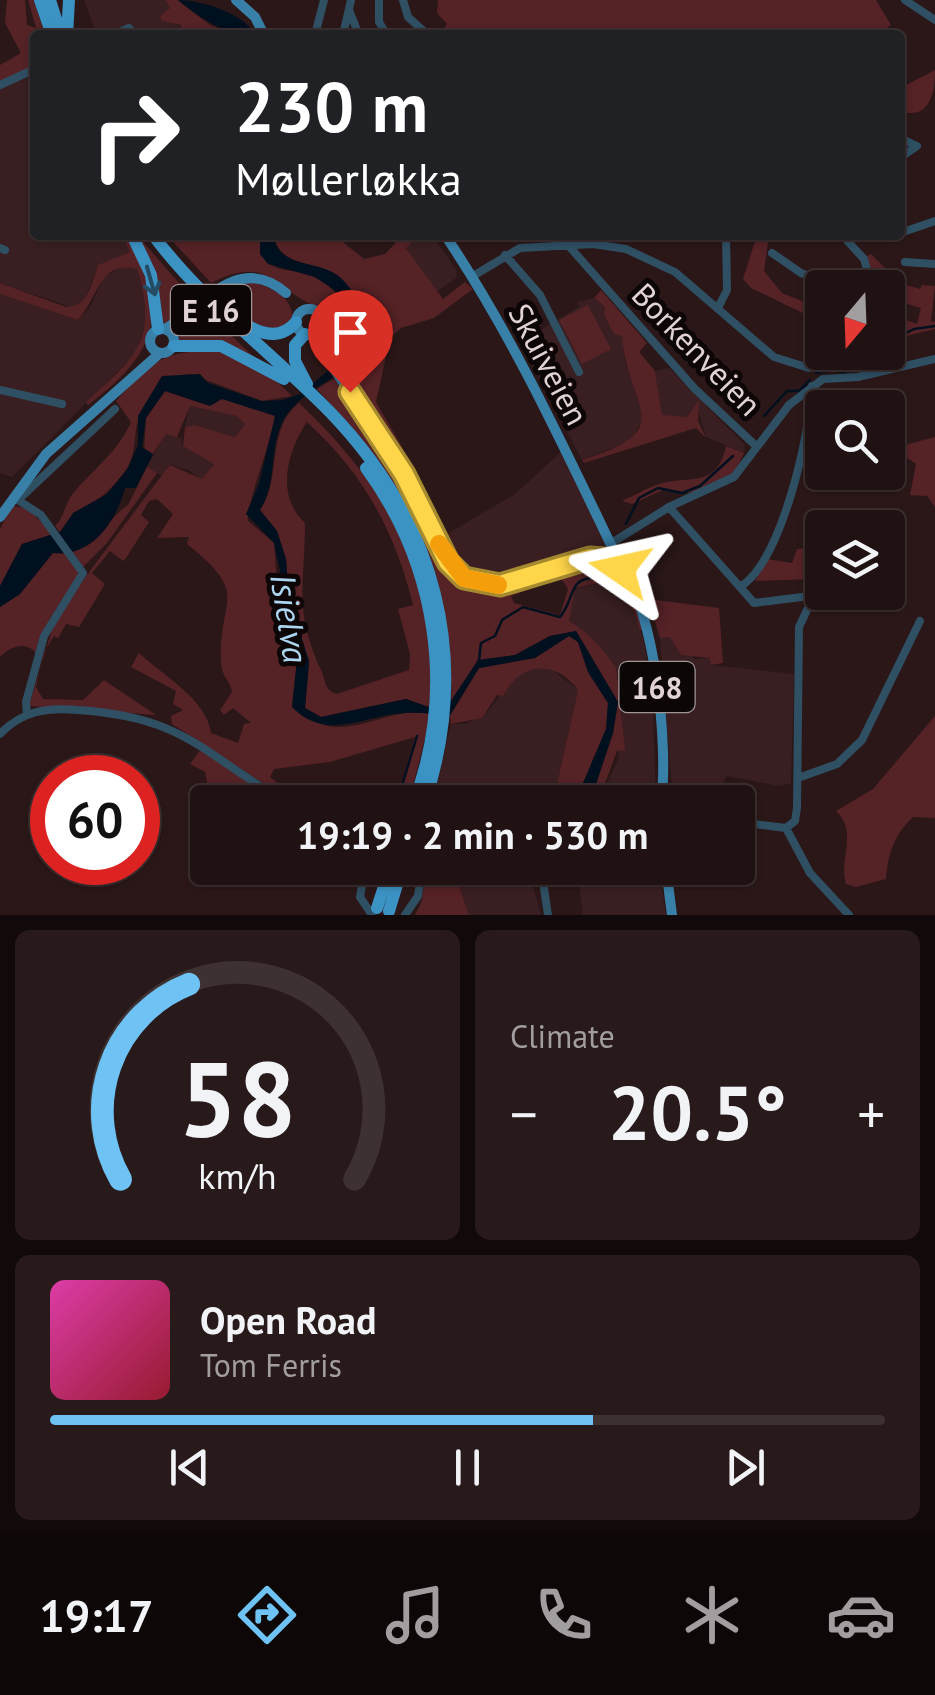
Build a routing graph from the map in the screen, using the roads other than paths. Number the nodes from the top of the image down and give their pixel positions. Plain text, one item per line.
1 (40, 0) edge
2 (50, 0) edge
3 (69, 0) edge
4 (236, 0) edge
5 (324, 0) edge
6 (351, 0) edge
7 (379, 0) edge
8 (402, 0) edge
9 (905, 0) edge
10 (349, 10) junction
11 (935, 20) edge
12 (50, 30) edge
13 (62, 30) edge
14 (65, 30) edge
15 (261, 30) edge
16 (316, 30) edge
17 (344, 30) edge
18 (356, 30) edge
19 (383, 30) edge
20 (422, 30) edge
21 (30, 71) edge
22 (0, 84) edge
23 (905, 140) edge
24 (905, 156) edge
25 (935, 221) edge
26 (905, 231) edge
27 (134, 240) edge
28 (148, 240) edge
29 (158, 240) edge
30 (448, 240) edge
31 (726, 240) edge
32 (847, 240) edge
33 (568, 245) junction
34 (772, 253) dead end
35 (506, 255) junction
36 (905, 262) dead end
37 (935, 264) edge
38 (867, 270) edge
39 (805, 275) edge
40 (472, 276) junction
41 (214, 302) junction
42 (718, 308) junction
43 (299, 313) junction
44 (314, 334) junction
45 (168, 335) junction
46 (155, 349) junction
47 (935, 359) edge
48 (805, 367) edge
49 (579, 372) dead end
50 (291, 375) junction
51 (812, 386) junction
52 (0, 390) edge
53 (62, 404) dead end
54 (115, 409) dead end
55 (754, 445) junction
56 (669, 508) junction
57 (0, 517) edge
58 (612, 543) junction
59 (612, 564) junction
60 (740, 587) junction
61 (805, 599) edge
62 (807, 610) edge
63 (920, 621) dead end
64 (27, 714) junction
65 (440, 723) junction
66 (0, 734) edge
67 (798, 778) junction
68 (261, 785) edge
69 (420, 785) edge
70 (427, 785) edge
71 (662, 785) edge
72 (755, 824) edge
73 (786, 828) junction
74 (362, 885) edge
75 (386, 885) edge
76 (393, 885) edge
77 (420, 885) edge
78 (544, 885) edge
79 (668, 885) edge
80 (379, 911) edge
81 (406, 915) edge
82 (548, 915) edge
83 (672, 915) edge
84 (849, 915) edge

1 - 12 highway
2 - 13 highway
3 - 14 highway
4 - 15 main road
5 - 16 street
6 - 10 street
7 - 19 street
8 - 20 street
9 - 11 street
10 - 17 street
10 - 18 street
21 - 22 street
23 - 24 street
25 - 26 street
27 -> 45 highway, E 16
28 - 50 highway, E 16
29 - 41 highway, E 16
30 - 40 main road, Skuiveien
31 - 42 street
32 - 38 street
33 - 35 street
33 - 42 street
33 - 55 street, Borkenveien
34 - 39 street
35 - 40 street
35 - 49 street
36 - 37 street
40 - 58 main road, Skuiveien
41 - 43 highway, E 16
41 - 50 highway, E 16
42 - 48 street
43 - 44 main road, 168
43 - 44 main road, 168
43 - 45 main road, 168, bridge
44 - 50 highway, E 16
44 - 59 main road, 168
45 - 46 main road, 168
45 - 46 main road
45 - 50 highway, E 16
46 - 57 main road, 168
47 - 51 street
50 - 65 highway, E 16
51 - 55 street
51 - 60 street
52 - 53 street
54 - 64 street
55 - 56 street
56 - 58 street
56 - 60 street
58 - 59 main road, Skuiveien
59 - 71 main road, 168
60 - 61 street
62 - 67 street
63 - 67 street
64 - 66 street
64 - 68 street
65 - 69 highway, E 16
65 - 70 highway, E 16
67 - 73 street
72 - 73 street
73 - 84 street
74 - 80 street
75 - 80 highway
76 - 80 highway
77 - 81 street
78 - 82 street
79 - 83 main road

